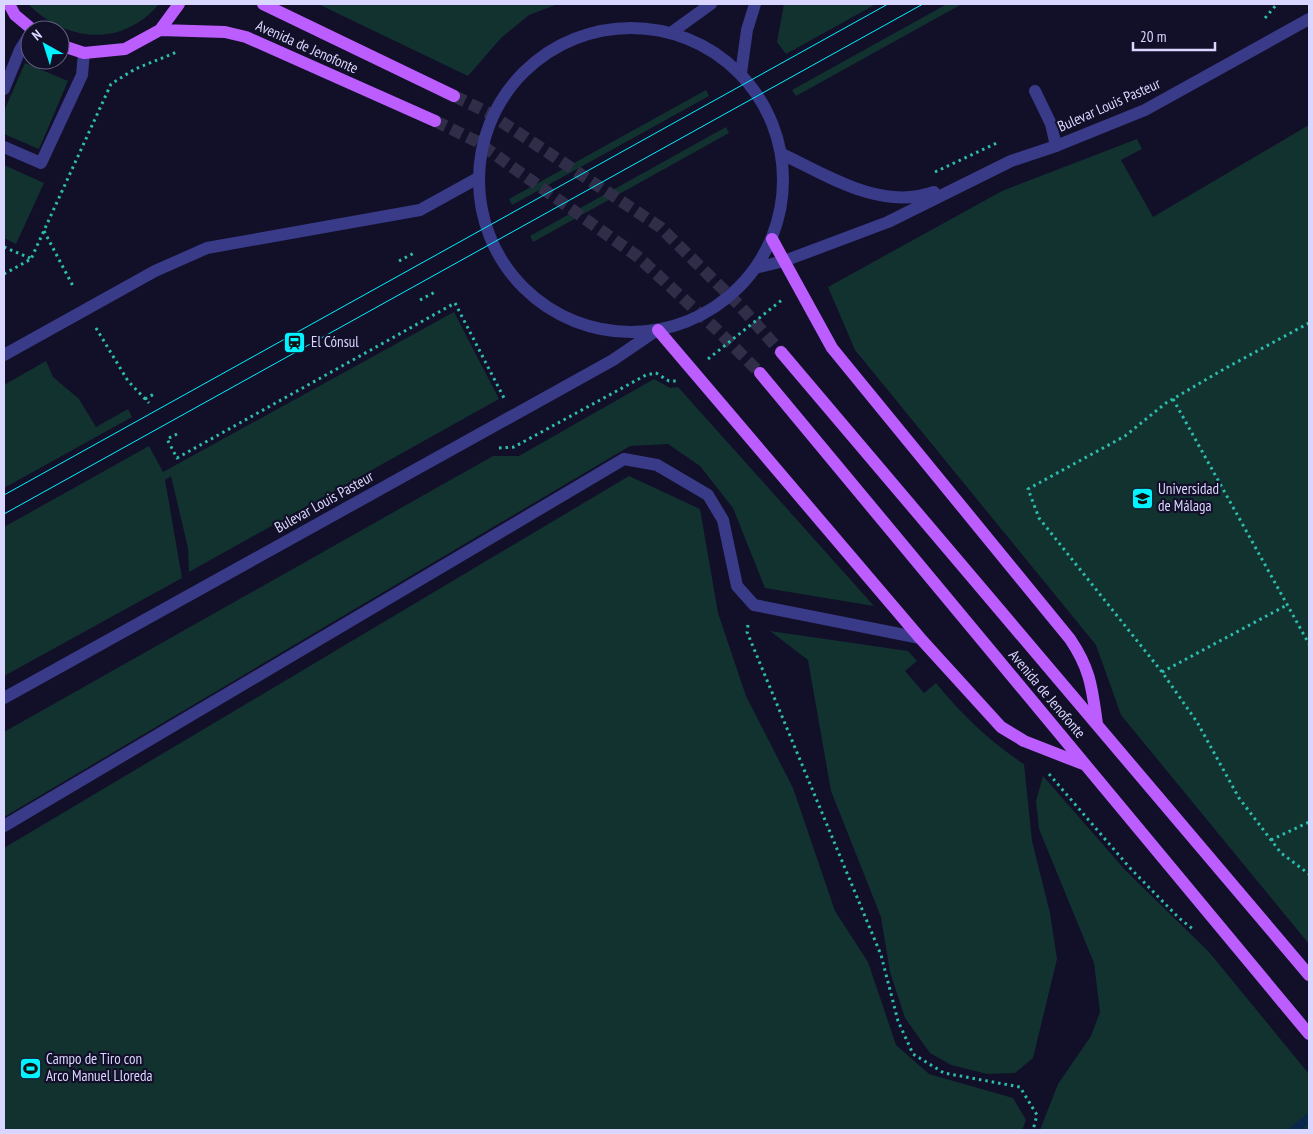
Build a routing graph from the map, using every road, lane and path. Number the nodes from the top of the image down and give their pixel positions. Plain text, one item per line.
1 (9, 4) edge
2 (179, 4) edge
3 (263, 4) edge
4 (711, 4) edge
5 (755, 4) edge
6 (1309, 19) edge
7 (21, 20) edge
8 (160, 30) junction
9 (672, 32) junction
10 (70, 48) edge
11 (20, 50) edge
12 (186, 51) dead end
13 (84, 53) junction
14 (741, 72) junction
15 (4, 89) edge
16 (1035, 90) dead end
17 (454, 96) tunnel mouth
18 (435, 122) tunnel mouth
19 (1056, 146) junction
20 (4, 147) edge
21 (782, 154) junction
22 (478, 178) junction
23 (969, 180) junction
24 (43, 231) junction
25 (772, 239) junction
26 (4, 247) edge
27 (414, 253) dead end
28 (31, 259) junction
29 (399, 261) dead end
30 (784, 261) junction
31 (755, 268) junction
32 (4, 274) edge
33 (74, 288) dead end
34 (435, 292) dead end
35 (420, 300) dead end
36 (1309, 323) edge
37 (96, 328) dead end
38 (658, 330) junction
39 (781, 352) tunnel mouth
40 (4, 355) edge
41 (760, 374) tunnel mouth
42 (156, 393) dead end
43 (145, 399) junction
44 (1174, 399) junction
45 (149, 403) dead end
46 (506, 403) dead end
47 (177, 434) dead end
48 (754, 605) junction
49 (1287, 605) junction
50 (920, 638) junction
51 (1309, 644) edge
52 (1162, 672) junction
53 (4, 698) edge
54 (1096, 724) junction
55 (1085, 764) junction
56 (1045, 771) dead end
57 (1309, 822) edge
58 (4, 826) edge
59 (1271, 840) junction
60 (1309, 874) edge
61 (1201, 936) dead end
62 (1309, 975) edge
63 (1309, 1034) edge
64 (1032, 1130) edge

1 - 7 main road
2 - 8 main road
3 - 17 main road, Avenida de Jenofonte
4 - 9 street
5 - 14 street
6 - 19 street, Bulevar Louis Pasteur
8 - 13 main road
8 - 18 main road, Avenida de Jenofonte
9 - 14 street
9 - 22 street
10 - 13 main road
11 - 15 street
12 - 24 path
13 - 20 street
14 - 21 street
16 - 19 street
19 - 23 street, Bulevar Louis Pasteur
21 - 23 street, Bulevar Louis Pasteur
21 - 25 street
22 - 38 street
22 - 40 street
23 - 30 street, Bulevar Louis Pasteur
24 - 28 path
24 - 33 path
25 - 30 main road
25 - 31 street
26 - 28 path
27 - 29 path
28 - 32 path
30 - 31 street, Bulevar Louis Pasteur
30 - 54 main road
31 - 38 street
34 - 35 path
36 - 44 path
37 - 43 path
38 - 50 main road
38 - 53 street, Bulevar Louis Pasteur
39 - 54 main road, Avenida de Jenofonte
41 - 55 main road, Avenida de Jenofonte
42 - 43 path
43 - 45 path
44 - 49 path
44 - 52 path
46 - 47 path
48 - 50 street
48 - 58 street
48 - 64 path
49 - 51 path
49 - 52 path
50 - 55 main road
52 - 59 path
54 - 62 main road, Avenida de Jenofonte
55 - 63 main road, Avenida de Jenofonte
56 - 61 path
57 - 59 path
59 - 60 path

